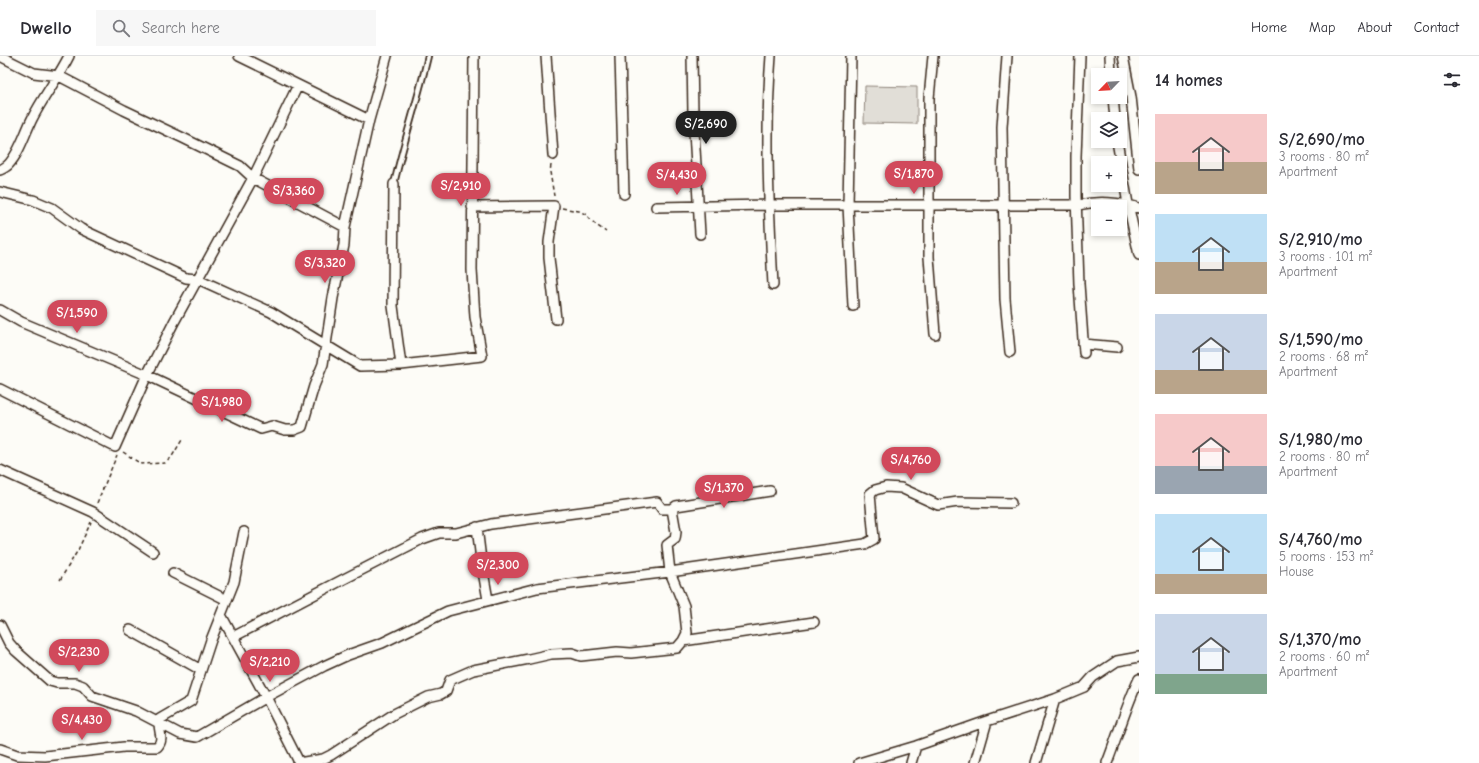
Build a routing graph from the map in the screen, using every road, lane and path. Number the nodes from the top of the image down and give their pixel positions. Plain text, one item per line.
1 (0, 56) edge
2 (69, 56) edge
3 (239, 56) edge
4 (387, 56) edge
5 (428, 56) edge
6 (474, 56) edge
7 (546, 56) edge
8 (620, 56) edge
9 (692, 56) edge
10 (770, 56) edge
11 (851, 56) edge
12 (933, 56) edge
13 (1007, 56) edge
14 (1080, 56) edge
15 (1110, 56) edge
16 (1123, 56) edge
17 (1111, 68) edge
18 (59, 76) junction
19 (298, 85) junction
20 (1135, 96) edge
21 (369, 120) junction
22 (1118, 148) edge
23 (553, 155) joint
24 (1139, 169) edge
25 (0, 170) edge
26 (253, 178) junction
27 (394, 184) joint
28 (0, 192) edge
29 (624, 194) dead end
30 (1128, 204) junction
31 (769, 205) junction
32 (848, 205) junction
33 (1004, 205) junction
34 (554, 206) junction
35 (699, 206) junction
36 (928, 206) junction
37 (1078, 206) junction
38 (472, 207) junction
39 (656, 207) dead end
40 (1139, 208) edge
41 (345, 227) junction
42 (606, 232) dead end
43 (700, 234) dead end
44 (1139, 255) edge
45 (198, 279) junction
46 (774, 285) dead end
47 (853, 306) dead end
48 (0, 310) edge
49 (556, 319) dead end
50 (936, 334) dead end
51 (326, 344) junction
52 (1117, 347) dead end
53 (1010, 352) dead end
54 (401, 365) junction
55 (147, 375) junction
56 (0, 389) edge
57 (182, 440) dead end
58 (0, 470) edge
59 (770, 491) dead end
60 (1011, 503) dead end
61 (672, 509) junction
62 (93, 512) junction
63 (477, 527) junction
64 (244, 532) dead end
65 (153, 552) dead end
66 (670, 572) junction
67 (173, 573) dead end
68 (60, 580) dead end
69 (227, 600) junction
70 (488, 600) junction
71 (221, 615) junction
72 (814, 622) dead end
73 (0, 625) edge
74 (130, 630) dead end
75 (233, 637) junction
76 (682, 641) junction
77 (1139, 656) edge
78 (202, 670) junction
79 (1139, 679) edge
80 (266, 697) junction
81 (1055, 699) junction
82 (987, 721) junction
83 (158, 723) junction
84 (916, 746) junction
85 (0, 749) edge
86 (16, 759) edge
87 (299, 763) edge
88 (859, 763) edge
89 (912, 763) edge
90 (974, 763) edge
91 (1036, 763) edge
92 (1107, 763) edge

1 - 18 street
2 - 18 street
3 - 19 street
4 - 21 street
5 - 27 lane
6 - 38 street
7 - 23 street
8 - 29 street
9 - 35 street
10 - 31 street
11 - 32 street
12 - 36 street
13 - 33 street
14 - 37 street
15 - 17 street
16 - 20 street
18 - 25 street
18 - 26 street
19 - 21 street
19 - 26 street
20 - 24 street
21 - 41 street
22 - 30 street
23 - 34 path
26 - 41 street
26 - 45 street
27 - 54 street
28 - 45 street
30 - 37 street
30 - 40 street
30 - 44 street
31 - 32 street
31 - 35 street
31 - 46 street
32 - 36 street
32 - 47 street
33 - 36 street
33 - 37 street
33 - 53 street
34 - 38 street
34 - 42 path
34 - 49 street
35 - 39 street
35 - 43 street
36 - 50 street
37 - 52 street
38 - 54 street
41 - 51 street
45 - 51 street
45 - 55 street
48 - 55 street
51 - 54 street
51 - 55 street
55 - 56 street
57 - 62 path
58 - 62 street
59 - 61 street
60 - 66 street
61 - 63 street
61 - 66 street
62 - 65 street
62 - 68 path
63 - 70 street
63 - 75 street
64 - 69 street
66 - 70 street
66 - 76 street
67 - 69 street
69 - 71 street
70 - 80 street
71 - 75 street
71 - 78 street
72 - 76 street
73 - 83 street
74 - 78 street
75 - 80 street
76 - 87 street
77 - 81 street
78 - 83 street
79 - 92 street
80 - 83 street
80 - 87 street
81 - 82 street
81 - 91 street
82 - 84 street
82 - 90 street
83 - 86 street
84 - 88 street
84 - 89 street
85 - 86 street

